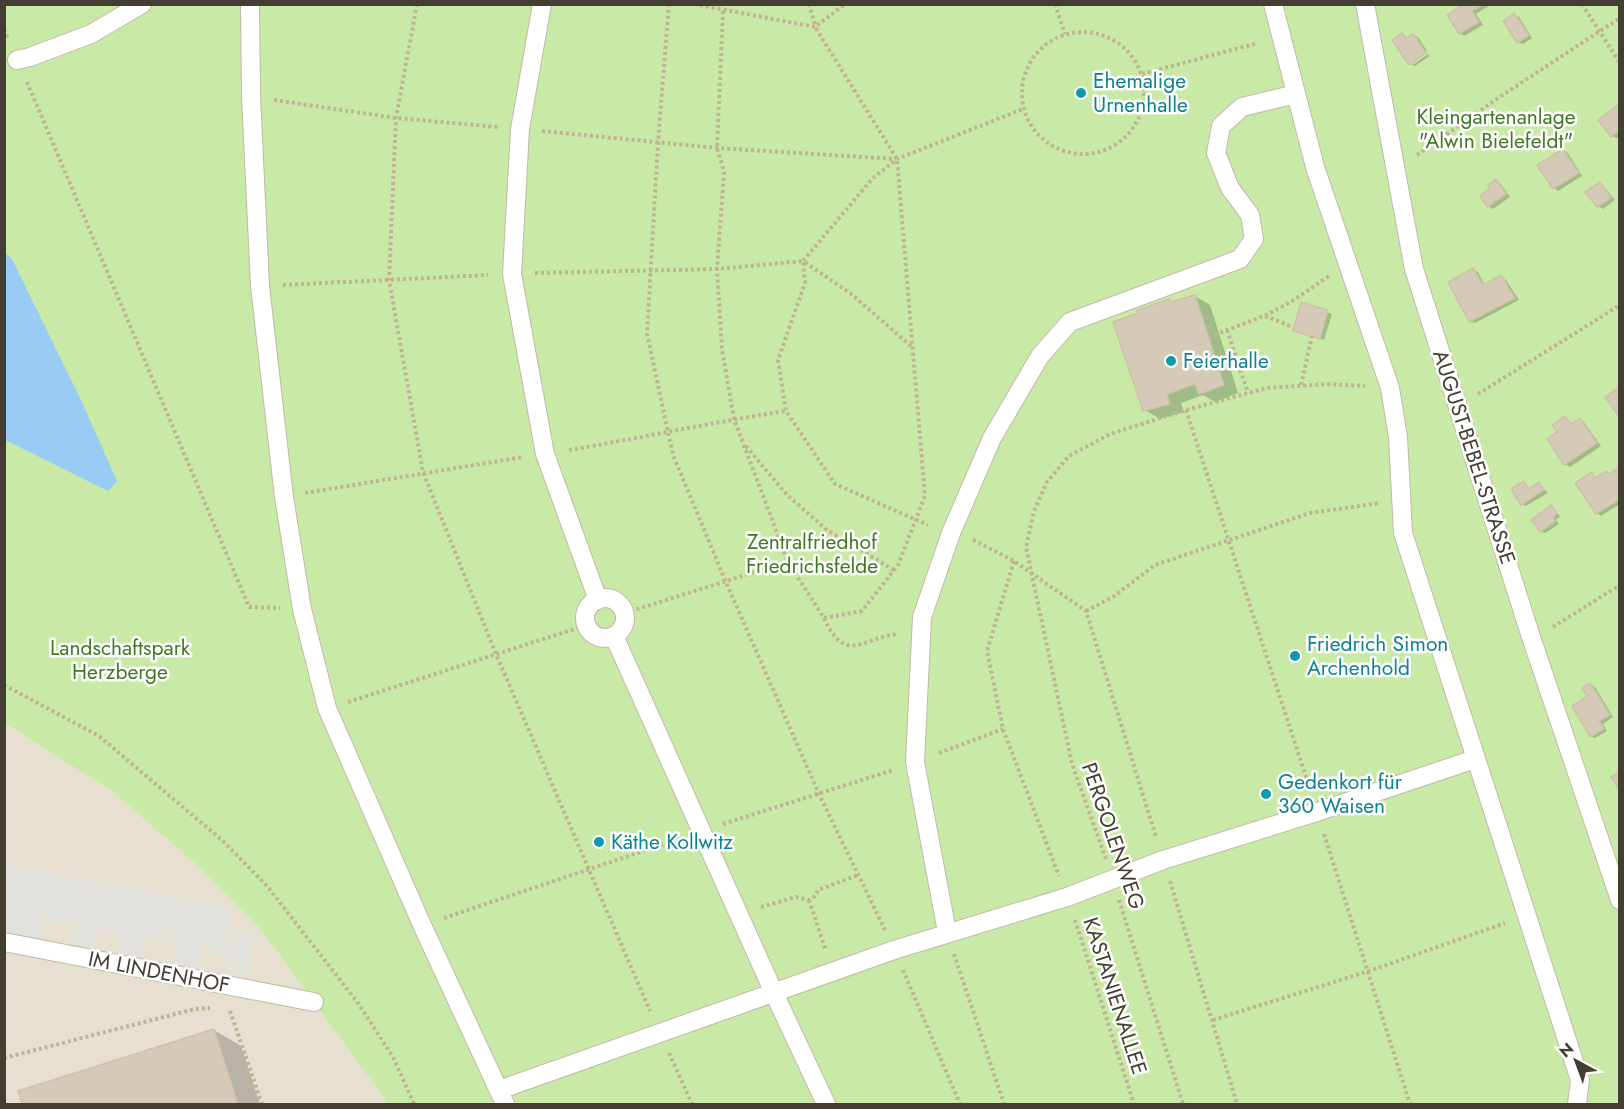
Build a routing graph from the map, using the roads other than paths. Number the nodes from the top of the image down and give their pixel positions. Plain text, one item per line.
1 (142, 4) edge
2 (250, 4) edge
3 (542, 4) edge
4 (1273, 4) edge
5 (1365, 4) edge
6 (17, 60) road end
7 (1296, 94) junction
8 (598, 600) junction
9 (614, 636) junction
10 (1475, 759) junction
11 (1620, 900) edge
12 (947, 932) junction
13 (4, 942) edge
14 (774, 993) junction
15 (314, 1002) dead end
16 (502, 1097) edge
17 (826, 1104) edge
18 (1577, 1104) edge

1 - 6 lane
2 - 16 lane
3 - 8 lane
4 - 7 lane
5 - 11 lane, AUGUST-BEBEL-STRASSE
7 - 10 lane
7 - 12 lane
8 - 9 lane
8 - 9 lane
9 - 14 lane
10 - 12 lane
10 - 18 lane
12 - 14 lane
13 - 15 lane, IM LINDENHOF
14 - 16 lane
14 - 17 lane

